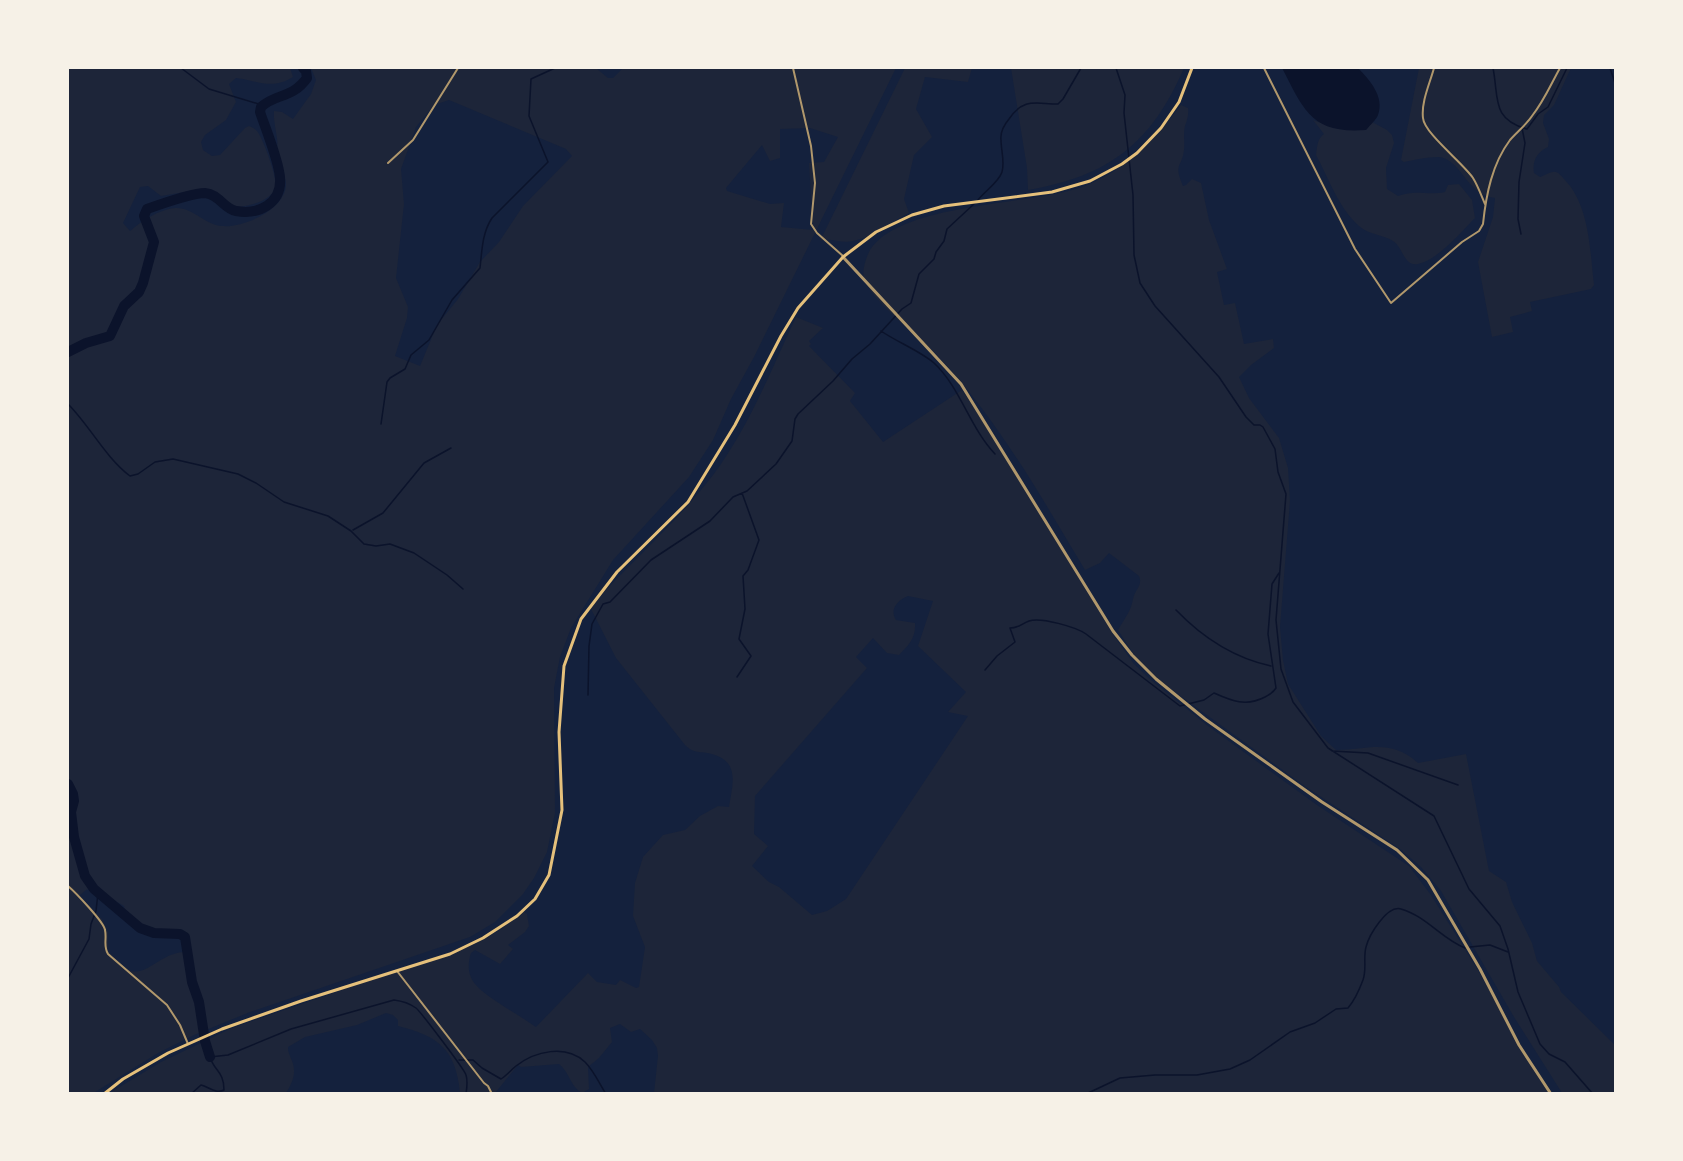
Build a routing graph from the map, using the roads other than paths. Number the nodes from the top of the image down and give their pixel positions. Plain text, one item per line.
1 (458, 68) edge
2 (793, 68) edge
3 (1192, 68) edge
4 (1264, 68) edge
5 (1434, 68) edge
6 (1560, 68) edge
7 (388, 163) dead end
8 (1485, 204) junction
9 (843, 256) junction
10 (68, 886) edge
11 (397, 972) junction
12 (188, 1044) junction
13 (104, 1094) edge
14 (492, 1094) edge
15 (1551, 1094) edge

1 - 7 street
2 - 9 street
3 - 9 main road
4 - 8 street
5 - 8 street
6 - 8 street
9 - 11 main road
9 - 15 street
10 - 12 street
11 - 12 main road
11 - 14 street
12 - 13 main road

